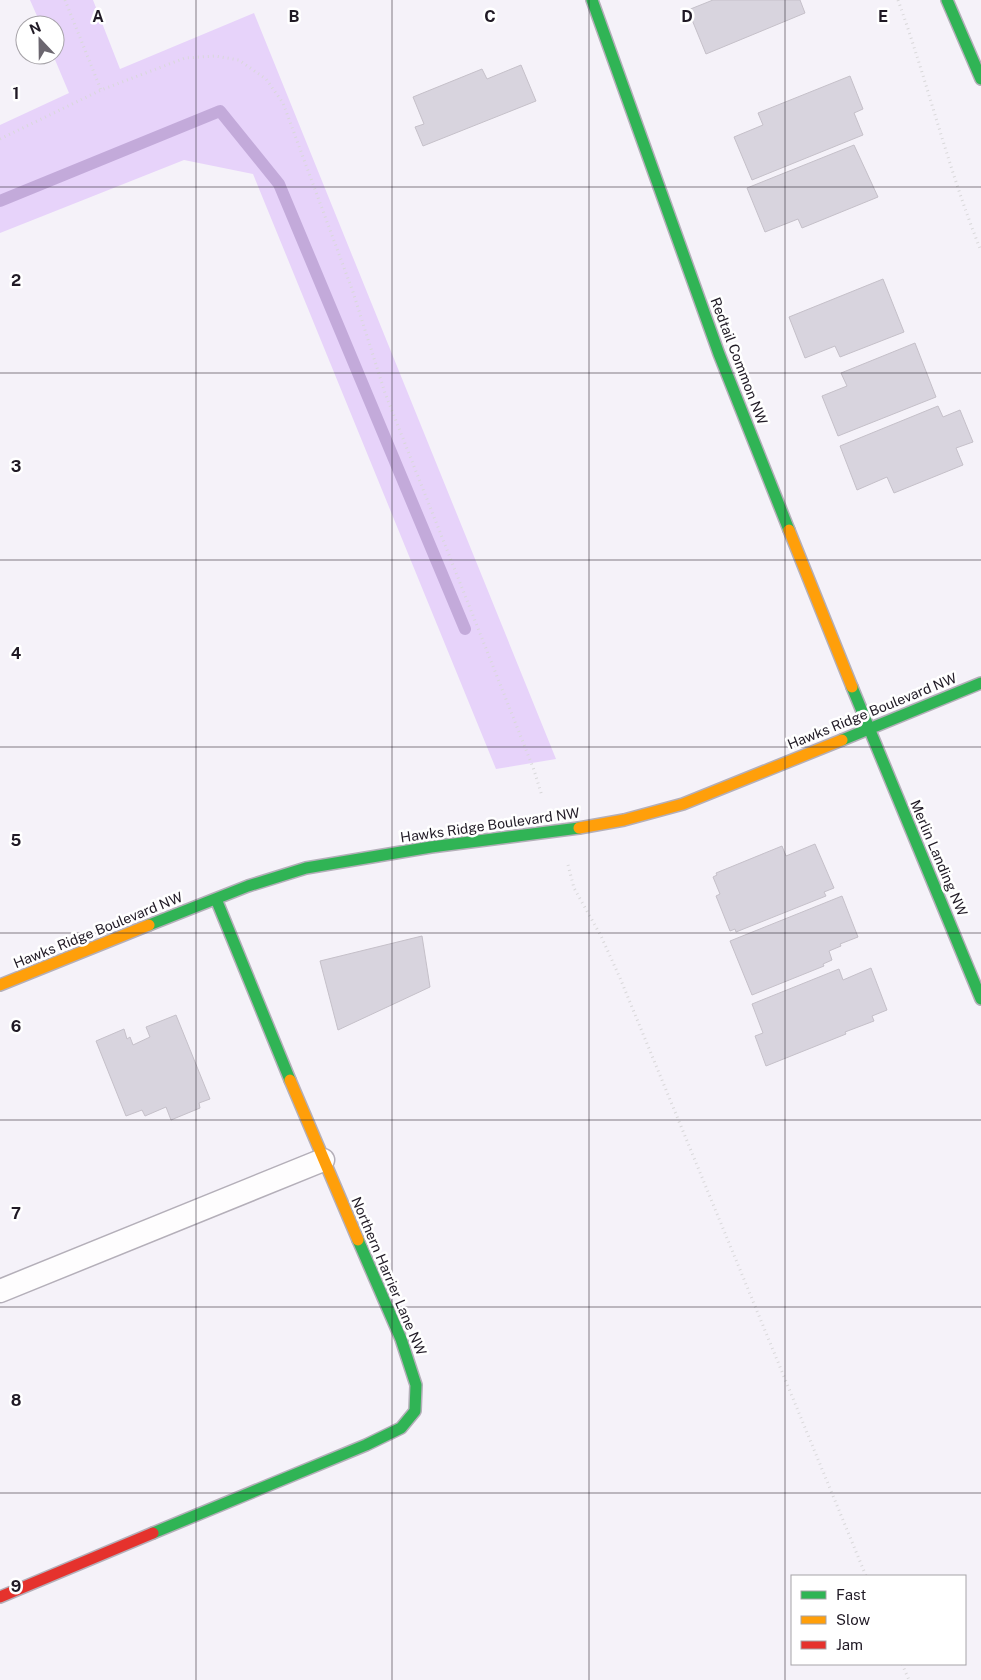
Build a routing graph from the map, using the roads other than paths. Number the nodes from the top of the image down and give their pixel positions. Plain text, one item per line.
1 (592, 0) edge
2 (947, 0) edge
3 (981, 79) edge
4 (981, 683) edge
5 (869, 729) junction
6 (216, 899) junction
7 (0, 985) edge
8 (981, 999) edge
9 (323, 1160) junction
10 (0, 1291) edge
11 (0, 1598) edge

1 - 5 street, Redtail Common NW
2 - 3 street
4 - 5 street, Hawks Ridge Boulevard NW
5 - 6 street, Hawks Ridge Boulevard NW
5 - 8 street, Merlin Landing NW
6 - 7 street, Hawks Ridge Boulevard NW
6 - 9 street, Northern Harrier Lane NW
9 - 10 lane
9 - 11 street, Northern Harrier Lane NW

